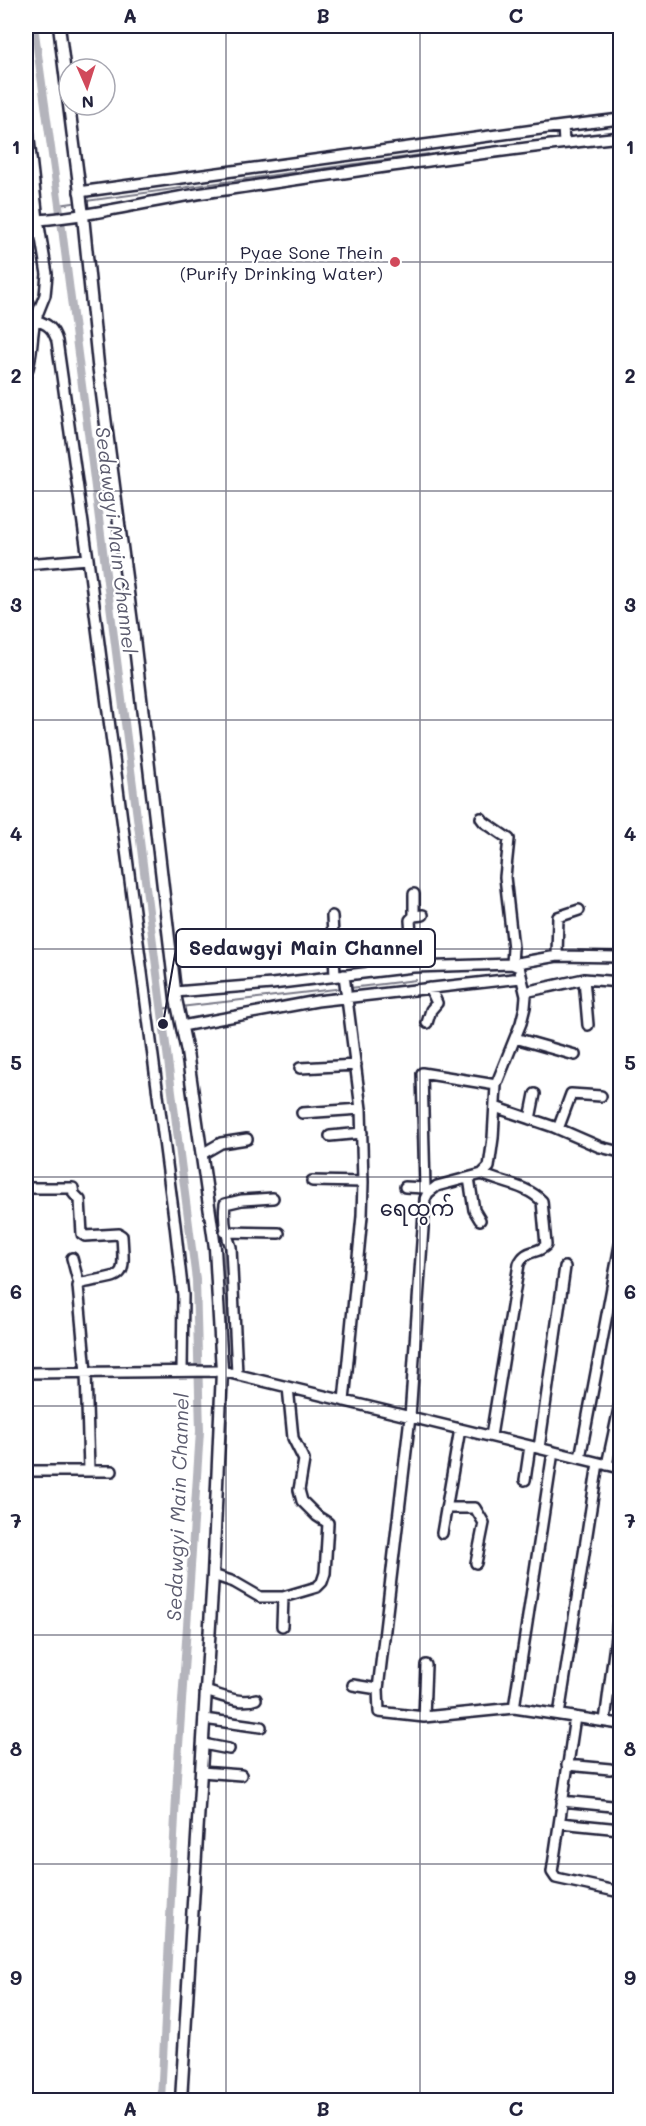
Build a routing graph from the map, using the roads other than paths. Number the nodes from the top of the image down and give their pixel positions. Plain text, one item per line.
1 (59, 26) edge
2 (26, 113) edge
3 (621, 119) edge
4 (563, 134) junction
5 (621, 137) edge
6 (438, 152) junction
7 (79, 192) junction
8 (80, 216) junction
9 (41, 221) junction
10 (26, 249) edge
11 (35, 320) junction
12 (26, 374) edge
13 (88, 559) junction
14 (26, 564) edge
15 (481, 818) dead end
16 (414, 894) dead end
17 (579, 910) dead end
18 (332, 916) dead end
19 (369, 936) dead end
20 (556, 956) junction
21 (621, 957) edge
22 (413, 968) junction
23 (518, 971) junction
24 (372, 972) junction
25 (341, 976) junction
26 (584, 979) junction
27 (621, 982) edge
28 (430, 988) junction
29 (525, 992) junction
30 (347, 995) junction
31 (176, 996) junction
32 (427, 1023) dead end
33 (588, 1024) dead end
34 (182, 1026) junction
35 (515, 1038) junction
36 (574, 1054) dead end
37 (356, 1065) junction
38 (300, 1068) dead end
39 (496, 1085) junction
40 (535, 1094) dead end
41 (602, 1096) dead end
42 (495, 1107) junction
43 (361, 1108) junction
44 (302, 1113) dead end
45 (530, 1119) junction
46 (558, 1128) junction
47 (362, 1133) junction
48 (330, 1136) dead end
49 (247, 1139) dead end
50 (621, 1152) edge
51 (202, 1154) junction
52 (484, 1175) junction
53 (469, 1178) junction
54 (312, 1181) dead end
55 (363, 1182) junction
56 (405, 1186) dead end
57 (26, 1188) edge
58 (497, 1189) dead end
59 (426, 1191) junction
60 (273, 1198) dead end
61 (480, 1220) dead end
62 (225, 1232) junction
63 (279, 1233) dead end
64 (621, 1245) edge
65 (231, 1247) junction
66 (215, 1248) junction
67 (72, 1258) dead end
68 (566, 1267) dead end
69 (80, 1284) junction
70 (185, 1371) junction
71 (218, 1371) junction
72 (26, 1372) edge
73 (86, 1372) junction
74 (237, 1374) junction
75 (288, 1388) junction
76 (344, 1401) junction
77 (621, 1404) edge
78 (410, 1417) junction
79 (460, 1429) junction
80 (491, 1436) junction
81 (535, 1447) junction
82 (553, 1452) junction
83 (580, 1458) junction
84 (603, 1464) junction
85 (621, 1468) edge
86 (89, 1470) junction
87 (26, 1471) edge
88 (111, 1471) dead end
89 (525, 1480) dead end
90 (446, 1508) junction
91 (442, 1533) dead end
92 (476, 1563) dead end
93 (213, 1575) junction
94 (283, 1597) junction
95 (621, 1606) edge
96 (619, 1624) edge
97 (282, 1626) dead end
98 (426, 1665) dead end
99 (353, 1685) dead end
100 (378, 1689) junction
101 (205, 1691) junction
102 (256, 1699) dead end
103 (514, 1708) junction
104 (560, 1715) junction
105 (424, 1717) junction
106 (574, 1717) junction
107 (204, 1719) junction
108 (605, 1721) junction
109 (621, 1724) edge
110 (261, 1727) dead end
111 (203, 1744) junction
112 (229, 1749) dead end
113 (567, 1765) junction
114 (610, 1769) dead end
115 (201, 1772) junction
116 (241, 1775) dead end
117 (562, 1801) junction
118 (612, 1806) dead end
119 (560, 1823) junction
120 (621, 1829) edge
121 (621, 1892) edge
122 (181, 2100) edge

1 - 7 street
2 - 9 street
3 - 4 street
4 - 5 street
4 - 6 street
4 - 6 street
6 - 7 street
6 - 8 street
7 - 8 street
8 - 9 street
8 - 31 street
9 - 10 street
9 - 11 street
11 - 12 street
11 - 13 street
13 - 14 street
13 - 70 street
15 - 23 street
16 - 22 street
17 - 20 street
18 - 25 street
19 - 24 street
20 - 21 street
20 - 23 street
22 - 23 street
22 - 24 street
23 - 28 street
23 - 29 street
24 - 25 street
25 - 30 street
25 - 31 street
26 - 27 street
26 - 29 street
26 - 33 street
28 - 30 street
28 - 32 street
29 - 35 street
30 - 34 street
30 - 37 street
31 - 34 street
34 - 51 street
35 - 36 street
35 - 39 street
37 - 38 street
37 - 43 street
39 - 42 street
39 - 59 street
40 - 45 street
41 - 46 street
42 - 45 street
42 - 52 street
43 - 44 street
43 - 47 street
45 - 46 street
46 - 50 street
47 - 48 street
47 - 55 street
49 - 51 street
51 - 66 street
52 - 53 street
52 - 58 street
52 - 80 street
53 - 59 street
53 - 61 street
54 - 55 street
55 - 76 street
56 - 59 street
57 - 69 street
59 - 78 street
60 - 62 street
62 - 63 street
62 - 65 street
64 - 83 street
65 - 66 street
65 - 74 street
66 - 71 street
67 - 69 street
68 - 81 street
69 - 73 street
70 - 71 street
70 - 73 street
71 - 74 street
71 - 93 street
72 - 73 street
73 - 86 street
74 - 75 street
75 - 76 street
75 - 94 street
76 - 78 street
77 - 84 street
78 - 79 street
78 - 100 street
79 - 80 street
79 - 90 street
80 - 81 street
81 - 82 street
81 - 89 street
82 - 83 street
82 - 103 street
83 - 84 street
84 - 85 street
84 - 104 street
86 - 87 street
86 - 88 street
90 - 91 street
90 - 92 street
93 - 94 street
93 - 101 street
94 - 97 street
95 - 96 street
96 - 108 street
98 - 105 street
99 - 100 street
100 - 105 street
101 - 102 street
101 - 107 street
103 - 104 street
103 - 105 street
104 - 106 street
106 - 108 street
106 - 113 street
107 - 110 street
107 - 111 street
108 - 109 street
111 - 112 street
111 - 115 street
113 - 114 street
113 - 117 street
115 - 116 street
115 - 122 street
117 - 118 street
117 - 119 street
119 - 120 street
119 - 121 street

